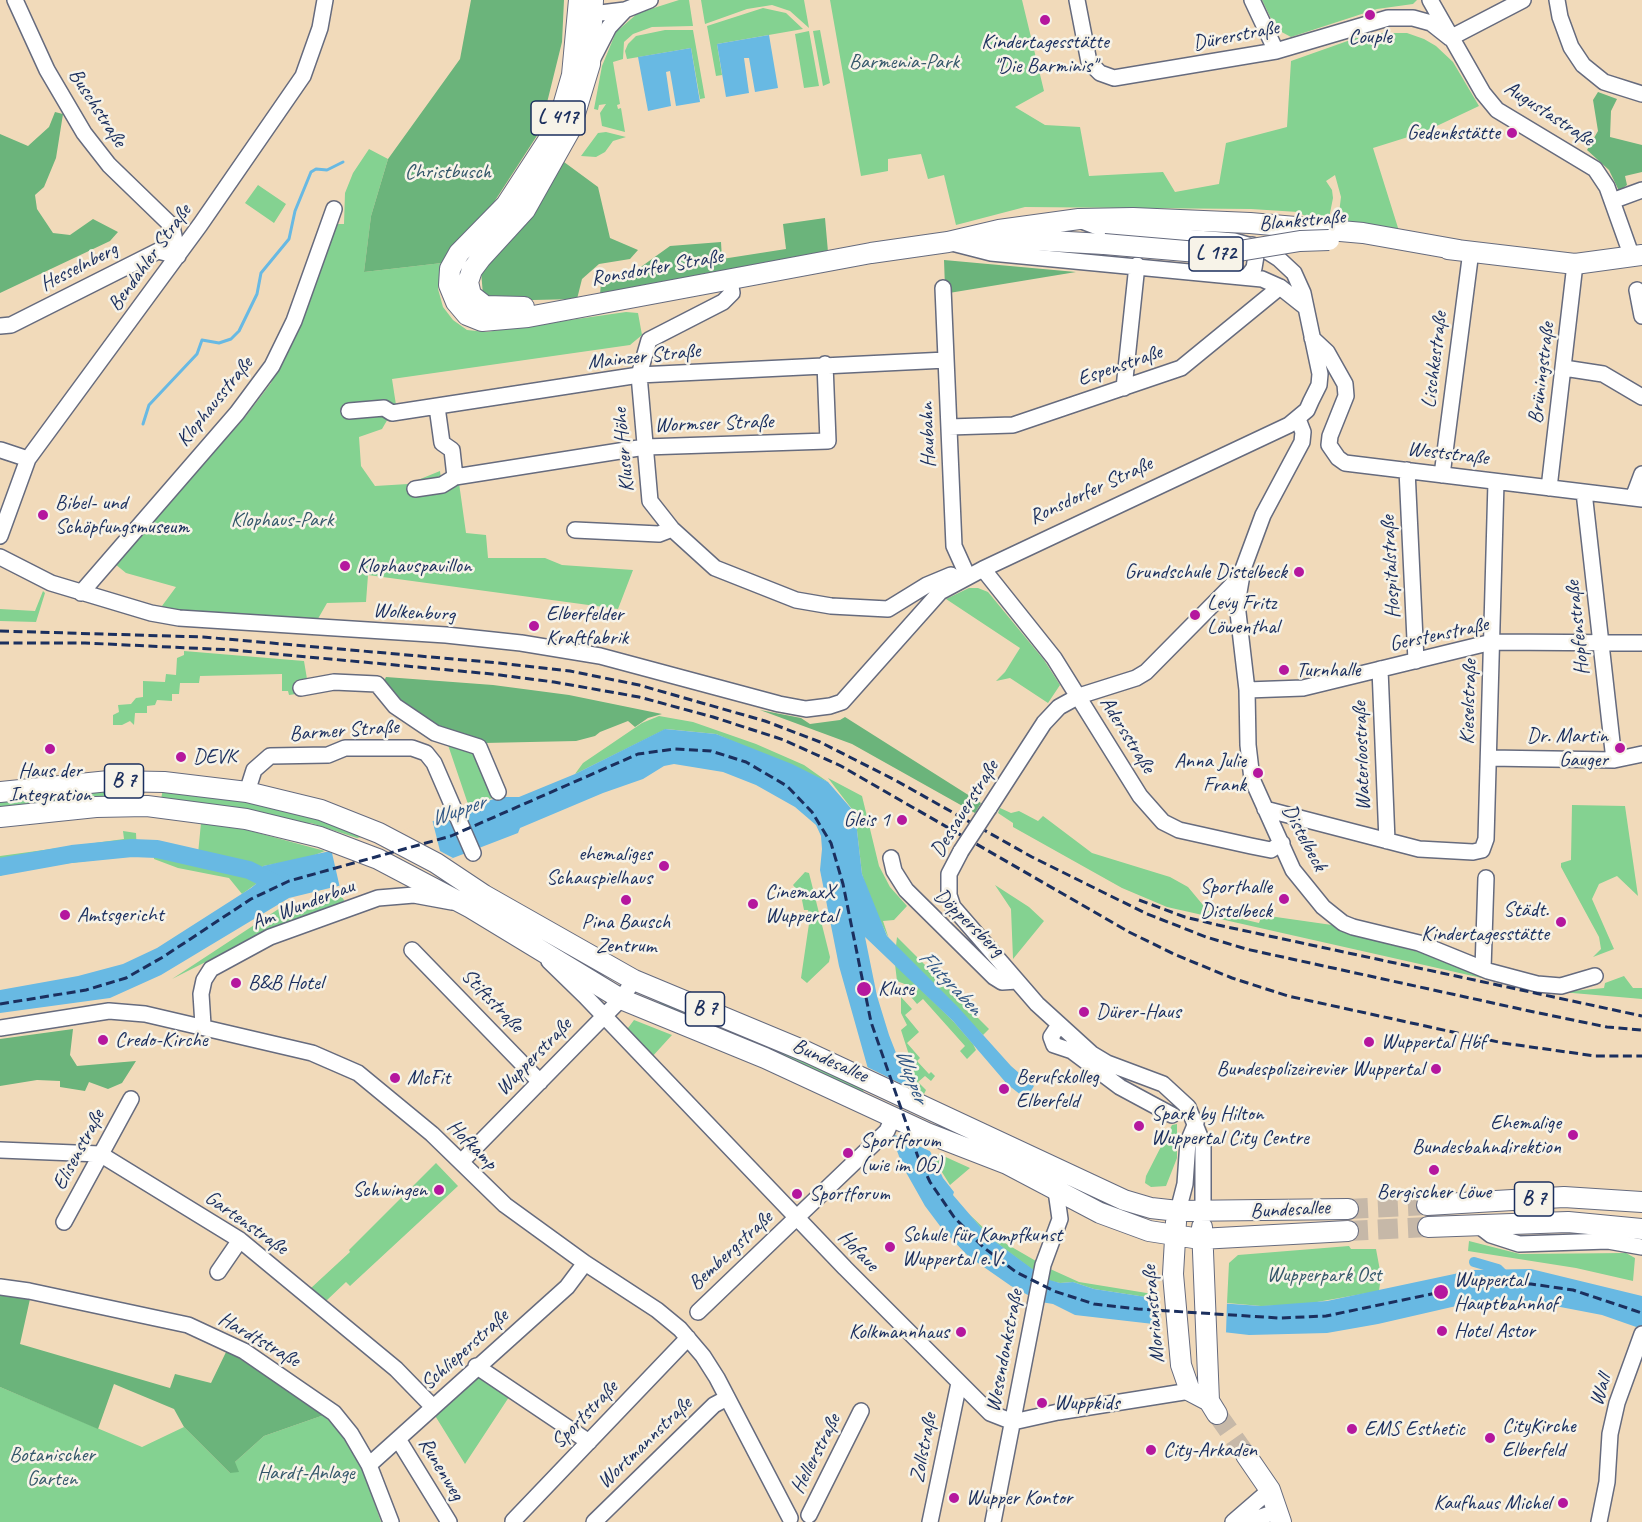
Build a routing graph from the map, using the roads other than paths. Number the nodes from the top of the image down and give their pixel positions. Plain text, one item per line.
1 (15, 0) edge
2 (325, 0) edge
3 (650, 0) edge
4 (1077, 0) edge
5 (1252, 0) edge
6 (1430, 0) edge
7 (1523, 0) edge
8 (1557, 0) edge
9 (584, 6) edge
10 (626, 10) junction
11 (1450, 38) junction
12 (1276, 51) junction
13 (590, 64) junction
14 (1642, 94) edge
15 (1642, 190) edge
16 (1612, 201) junction
17 (334, 209) dead end
18 (1078, 219) junction
19 (970, 238) joint
20 (948, 242) junction
21 (994, 242) junction
22 (1252, 245) junction
23 (1465, 251) junction
24 (178, 256) junction
25 (1637, 256) edge
26 (1575, 264) junction
27 (1137, 265) junction
28 (1248, 276) junction
29 (730, 280) junction
30 (1280, 287) junction
31 (943, 288) dead end
32 (1637, 290) dead end
33 (1304, 299) junction
34 (551, 311) junction
35 (1642, 316) edge
36 (0, 326) edge
37 (1312, 338) junction
38 (946, 360) junction
39 (825, 364) junction
40 (1564, 368) junction
41 (1320, 374) junction
42 (639, 375) junction
43 (1340, 377) junction
44 (1124, 388) junction
45 (1642, 398) edge
46 (437, 407) junction
47 (348, 411) dead end
48 (1298, 419) junction
49 (949, 427) junction
50 (645, 447) junction
51 (1, 450) edge
52 (28, 459) junction
53 (1407, 470) junction
54 (1642, 474) edge
55 (1442, 475) junction
56 (455, 477) junction
57 (1496, 482) junction
58 (1549, 488) junction
59 (414, 489) dead end
60 (1584, 492) junction
61 (1638, 498) edge
62 (672, 529) junction
63 (575, 530) dead end
64 (0, 536) edge
65 (0, 557) edge
66 (983, 569) junction
67 (1243, 569) junction
68 (951, 575) dead end
69 (968, 577) junction
70 (81, 593) junction
71 (1212, 605) junction
72 (1238, 616) junction
73 (1492, 642) junction
74 (1601, 643) junction
75 (1642, 643) edge
76 (1416, 661) junction
77 (1380, 669) junction
78 (300, 688) dead end
79 (1247, 690) junction
80 (1078, 696) junction
81 (830, 706) joint
82 (435, 733) junction
83 (426, 753) junction
84 (1642, 754) edge
85 (1489, 758) junction
86 (1614, 760) junction
87 (0, 792) edge
88 (247, 792) junction
89 (498, 792) dead end
90 (156, 797) junction
91 (1265, 809) junction
92 (0, 817) edge
93 (1387, 842) junction
94 (1282, 843) junction
95 (473, 853) dead end
96 (891, 858) dead end
97 (420, 867) junction
98 (1486, 878) dead end
99 (471, 908) junction
100 (543, 928) junction
101 (529, 943) junction
102 (412, 950) dead end
103 (1483, 969) junction
104 (1596, 976) dead end
105 (634, 980) junction
106 (1017, 981) junction
107 (621, 999) junction
108 (603, 1016) junction
109 (203, 1025) junction
110 (1059, 1025) junction
111 (0, 1028) edge
112 (540, 1082) junction
113 (131, 1099) dead end
114 (1172, 1115) dead end
115 (888, 1119) junction
116 (1196, 1123) junction
117 (0, 1150) edge
118 (100, 1154) junction
119 (460, 1162) junction
120 (1056, 1191) junction
121 (1642, 1202) edge
122 (1427, 1205) tunnel mouth
123 (1348, 1209) tunnel mouth
124 (1178, 1211) junction
125 (1203, 1212) junction
126 (796, 1218) junction
127 (64, 1222) dead end
128 (1478, 1225) junction
129 (1428, 1227) tunnel mouth
130 (1642, 1229) edge
131 (1348, 1232) tunnel mouth
132 (1174, 1236) junction
133 (1200, 1239) junction
134 (240, 1240) junction
135 (1642, 1247) edge
136 (585, 1263) junction
137 (218, 1272) dead end
138 (0, 1287) edge
139 (684, 1333) junction
140 (1641, 1339) edge
141 (476, 1366) junction
142 (958, 1383) junction
143 (1190, 1391) junction
144 (727, 1398) junction
145 (433, 1407) junction
146 (861, 1411) dead end
147 (1013, 1422) junction
148 (398, 1439) junction
149 (589, 1442) junction
150 (1246, 1455) tunnel mouth
151 (369, 1465) junction
152 (1270, 1490) junction
153 (1280, 1516) edge
154 (814, 1519) edge
155 (788, 1520) edge
156 (513, 1521) edge
157 (391, 1522) edge
158 (449, 1522) edge
159 (594, 1522) edge
160 (930, 1522) edge
161 (993, 1522) edge
162 (1233, 1522) edge
163 (1246, 1522) edge
164 (1599, 1522) edge

1 - 24 street, Buschstraße
2 - 24 street, Bendahler Straße
3 - 10 street
4 - 12 street, Dürerstraße
5 - 12 street
6 - 11 street, Augustastraße
7 - 11 street
8 - 14 street
9 - 10 street
9 - 13 main road, Ronsdorfer Straße / L 417
9 - 34 main road, Ronsdorfer Straße / L 417
10 - 13 street
11 - 12 street, Dürerstraße
11 - 16 street, Augustastraße
13 - 34 main road, Ronsdorfer Straße / L 417
15 - 16 street
16 - 25 street, Augustastraße
17 - 70 street, Klophausstraße
18 - 21 main road, Ronsdorfer Straße / L 417
18 - 22 street, Ronsdorfer Straße / L 417
18 - 23 main road, Blankstraße / L 172
19 - 20 main road, Ronsdorfer Straße / L 417
19 - 21 main road, Blankstraße / L 172
20 - 21 street, Ronsdorfer Straße / L 417
20 - 29 main road, Ronsdorfer Straße / L 417
21 - 23 main road, Blankstraße / L 172, bridge
21 - 27 street, Ronsdorfer Straße / L 417
22 - 28 street
22 - 33 street, Ronsdorfer Straße / L 417
23 - 26 main road, Blankstraße / L 172
23 - 55 street, Lischkestraße
24 - 36 street, Hesselnberg
24 - 52 street, Bendahler Straße
25 - 26 main road, Blankstraße / L 172
26 - 40 street, Brüningstraße
27 - 28 street, Ronsdorfer Straße / L 417
27 - 44 street
28 - 30 street, Ronsdorfer Straße / L 417
29 - 34 main road, Ronsdorfer Straße / L 417
29 - 42 street, Kluser Höhe
30 - 33 street, Ronsdorfer Straße / L 417
30 - 44 street, Espenstraße
31 - 38 street, Haubahn
32 - 35 street
33 - 37 street, Ronsdorfer Straße / L 417
37 - 41 street, Ronsdorfer Straße / L 417
37 - 43 street, Weststraße
38 - 39 street, Mainzer Straße
38 - 49 street, Haubahn
39 - 42 street, Mainzer Straße
39 - 50 street, Wormser Straße
40 - 45 street
40 - 58 street, Brüningstraße
41 - 43 street
41 - 48 street, Ronsdorfer Straße
42 - 46 street, Mainzer Straße
42 - 50 street, Kluser Höhe
43 - 53 street, Weststraße
44 - 49 street, Espenstraße
46 - 47 street, Mainzer Straße
46 - 56 street
48 - 66 street, Ronsdorfer Straße
48 - 67 street
49 - 69 street, Haubahn
50 - 56 street, Wormser Straße
50 - 62 street, Kluser Höhe
51 - 52 street
52 - 64 street, Bendahler Straße
53 - 55 street, Weststraße
53 - 76 street, Hospitalstraße
54 - 61 street
55 - 57 street, Weststraße
56 - 59 street, Wormser Straße
57 - 58 street, Weststraße
57 - 73 street, Kieselstraße
58 - 60 street, Weststraße
60 - 61 street, Weststraße
60 - 74 street, Hopfenstraße
62 - 63 street
62 - 68 street, Kluser Höhe
65 - 70 street, Wolkenburg
66 - 69 street, Ronsdorfer Straße
66 - 80 street, Adersstraße
67 - 71 street, Dessauerstraße
67 - 72 street, Distelbeck
69 - 81 street, Ronsdorfer Straße
70 - 81 street, Wolkenburg
71 - 72 street
71 - 80 street, Dessauerstraße
72 - 79 street, Distelbeck
73 - 74 street, Gerstenstraße
73 - 76 street, Gerstenstraße
73 - 85 street, Kieselstraße
74 - 75 street, Gerstenstraße
74 - 86 street, Hopfenstraße
76 - 77 street, Gerstenstraße
77 - 79 street, Gerstenstraße
77 - 93 street, Waterloostraße
78 - 82 street, Barmer Straße
79 - 91 street, Distelbeck
80 - 94 street, Adersstraße
80 - 106 street, Dessauerstraße, bridge
82 - 83 street
82 - 89 street
83 - 88 street, Barmer Straße
83 - 95 street, Barmer Straße
84 - 86 street
85 - 86 street
85 - 93 street, Kieselstraße
87 - 90 main road, B 7
88 - 90 main road, B 7
88 - 97 main road, B 7
90 - 92 main road, B 7
90 - 97 main road, B 7
91 - 93 street
91 - 94 street, Distelbeck
94 - 103 street, Distelbeck
96 - 106 street, Döppersberg
97 - 99 main road, Bundesallee / B 7
97 - 100 main road, Bundesallee / B 7
98 - 103 street
99 - 101 main road, Bundesallee / B 7
99 - 109 street, Am Wunderbau
100 - 101 main road
100 - 105 main road, Bundesallee / B 7
101 - 107 main road, Bundesallee / B 7
101 - 108 street, Hofaue
102 - 112 street, Stiftstraße
103 - 104 street, Distelbeck
105 - 107 street, Wupperstraße
105 - 124 main road, Bundesallee / B 7
106 - 110 street, Döppersberg
107 - 108 street, Wupperstraße
107 - 115 main road, Bundesallee / B 7
108 - 112 street, Wupperstraße
108 - 126 street, Hofaue
109 - 111 street, Hofkamp
109 - 119 street, Hofkamp
110 - 114 street
110 - 116 street, Döppersberg
112 - 119 street, Wupperstraße
113 - 118 street, Elisenstraße
115 - 120 main road, Bundesallee / B 7
115 - 126 street, Bembergstraße
116 - 124 street
116 - 125 street, Döppersberg
117 - 118 street, Gartenstraße
118 - 127 street, Elisenstraße
118 - 134 street, Gartenstraße
119 - 136 street, Hofkamp
120 - 132 main road, Bundesallee / B 7
120 - 147 street, Wesendonkstraße
121 - 122 main road, B 7
123 - 125 main road, Bundesallee / B 7
124 - 125 main road, Bundesallee / B 7
124 - 132 main road, Morianstraße
125 - 133 main road
126 - 139 street, Bembergstraße
126 - 142 street, Hofaue
128 - 129 main road, B 7
128 - 130 main road, B 7
128 - 135 street
131 - 133 main road, Bundesallee / B 7
132 - 133 main road, Bundesallee / B 7
132 - 143 main road, Morianstraße
133 - 143 main road
134 - 137 street
134 - 145 street, Gartenstraße
136 - 139 street, Hofkamp
136 - 141 street, Schlieperstraße
138 - 151 street, Hardtstraße
139 - 144 street, Hofkamp
139 - 149 street, Sportstraße
140 - 164 street, Wall
141 - 145 street, Schlieperstraße
141 - 149 street
142 - 147 street, Hofaue
142 - 160 street, Zollstraße
143 - 147 street
144 - 155 street, Hofkamp
144 - 159 street, Wortmannstraße
145 - 148 street, Schlieperstraße
146 - 154 street, Hellerstraße
147 - 161 street, Wesendonkstraße
148 - 151 street, Schlieperstraße
148 - 158 street, Runenweg
149 - 156 street, Sportstraße
150 - 152 main road
151 - 157 street, Hardtstraße
152 - 153 main road
152 - 162 street
153 - 163 street
154 - 155 street

